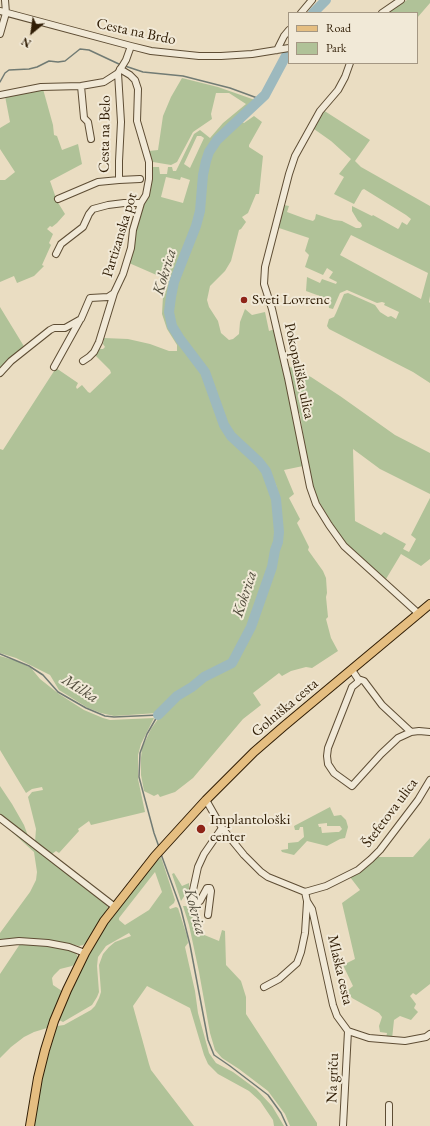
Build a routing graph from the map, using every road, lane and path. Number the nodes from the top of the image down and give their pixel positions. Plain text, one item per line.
1 (5, 0) edge
2 (312, 0) edge
3 (401, 0) edge
4 (3, 12) edge
5 (301, 12) edge
6 (383, 12) edge
7 (288, 31) edge
8 (0, 34) edge
9 (131, 46) junction
10 (288, 48) edge
11 (276, 50) junction
12 (350, 64) edge
13 (119, 71) junction
14 (82, 86) junction
15 (0, 95) edge
16 (91, 139) dead end
17 (140, 179) dead end
18 (119, 180) junction
19 (58, 199) dead end
20 (141, 203) junction
21 (56, 254) dead end
22 (114, 293) junction
23 (81, 319) junction
24 (83, 361) dead end
25 (54, 366) dead end
26 (0, 373) edge
27 (430, 605) edge
28 (419, 614) junction
29 (352, 670) junction
30 (358, 679) junction
31 (411, 732) junction
32 (430, 732) edge
33 (430, 780) edge
34 (206, 800) junction
35 (0, 818) edge
36 (222, 828) junction
37 (306, 892) junction
38 (307, 900) junction
39 (115, 907) junction
40 (208, 915) dead end
41 (0, 943) edge
42 (85, 952) junction
43 (264, 987) dead end
44 (348, 1031) junction
45 (430, 1034) edge
46 (389, 1105) dead end
47 (30, 1126) edge
48 (344, 1126) edge
49 (389, 1126) edge

1 - 4 street
2 - 5 street
3 - 6 street
4 - 8 street
4 - 9 street, Cesta na Brdo
7 - 11 street
9 - 11 street, Cesta na Brdo
9 - 13 street, Cesta na Belo
10 - 11 street, Cesta na Brdo
12 - 28 street, Pokopališka ulica
13 - 14 street, Cesta na Belo
13 - 18 street, Cesta na Belo
13 - 20 street, Partizanska pot
14 - 15 street, Cesta na Belo
14 - 16 street, Cesta na Belo
17 - 18 street
18 - 19 street, Cesta na Belo
20 - 21 street
20 - 22 street, Partizanska pot
22 - 23 street, Partizanska pot
22 - 24 street
23 - 25 street
23 - 26 street
27 - 28 main road, Golniška cesta
28 - 29 main road, Golniška cesta
29 - 30 street
29 - 34 main road, Golniška cesta
30 - 31 street
30 - 31 street
31 - 32 street
33 - 37 street, Štefetova ulica
34 - 36 street
34 - 39 main road, Golniška cesta
35 - 39 street
36 - 37 street
36 - 40 street
37 - 38 street, Mlaška cesta
38 - 43 street, Mlaška cesta
38 - 44 street, Mlaška cesta
39 - 42 main road, Golniška cesta
41 - 42 street
42 - 47 main road, Golniška cesta
44 - 45 street
44 - 48 street, Na griču
46 - 49 street

